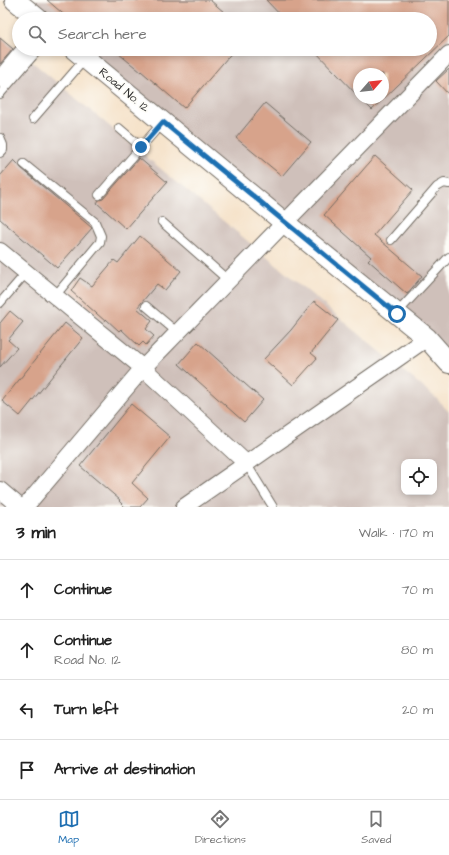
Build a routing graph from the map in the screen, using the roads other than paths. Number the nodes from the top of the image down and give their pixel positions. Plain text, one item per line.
1 (15, 0) edge
2 (30, 12) edge
3 (449, 54) edge
4 (19, 56) edge
5 (33, 56) edge
6 (79, 56) edge
7 (82, 56) edge
8 (0, 79) edge
9 (0, 94) edge
10 (33, 119) dead end
11 (163, 122) junction
12 (119, 128) dead end
13 (0, 138) edge
14 (141, 147) junction
15 (0, 153) edge
16 (24, 164) dead end
17 (449, 184) edge
18 (99, 195) dead end
19 (162, 222) dead end
20 (285, 223) junction
21 (391, 240) dead end
22 (0, 251) edge
23 (449, 257) edge
24 (26, 273) junction
25 (229, 280) junction
26 (55, 296) junction
27 (0, 303) edge
28 (146, 306) dead end
29 (397, 314) junction
30 (178, 333) junction
31 (427, 338) junction
32 (449, 363) edge
33 (143, 368) junction
34 (246, 463) junction
35 (0, 490) edge
36 (271, 506) edge
37 (20, 507) edge
38 (25, 507) edge
39 (184, 507) edge

1 - 2 street
3 - 20 street
4 - 8 street
5 - 9 lane
6 - 10 lane
7 - 11 street, Road No. 12
11 - 14 lane
11 - 20 street, Road No. 12
12 - 14 lane
13 - 15 lane
14 - 18 lane
16 - 26 lane
17 - 21 lane
19 - 25 lane
20 - 25 street
20 - 29 street, Road No. 12
22 - 24 street
23 - 29 lane
24 - 26 street
24 - 27 lane
25 - 30 street
26 - 33 street
28 - 30 lane
29 - 31 street, Road No. 12
30 - 33 street
31 - 32 street, Road No. 12
31 - 34 street
33 - 34 street
33 - 38 street
34 - 36 lane
34 - 39 street
35 - 37 street

